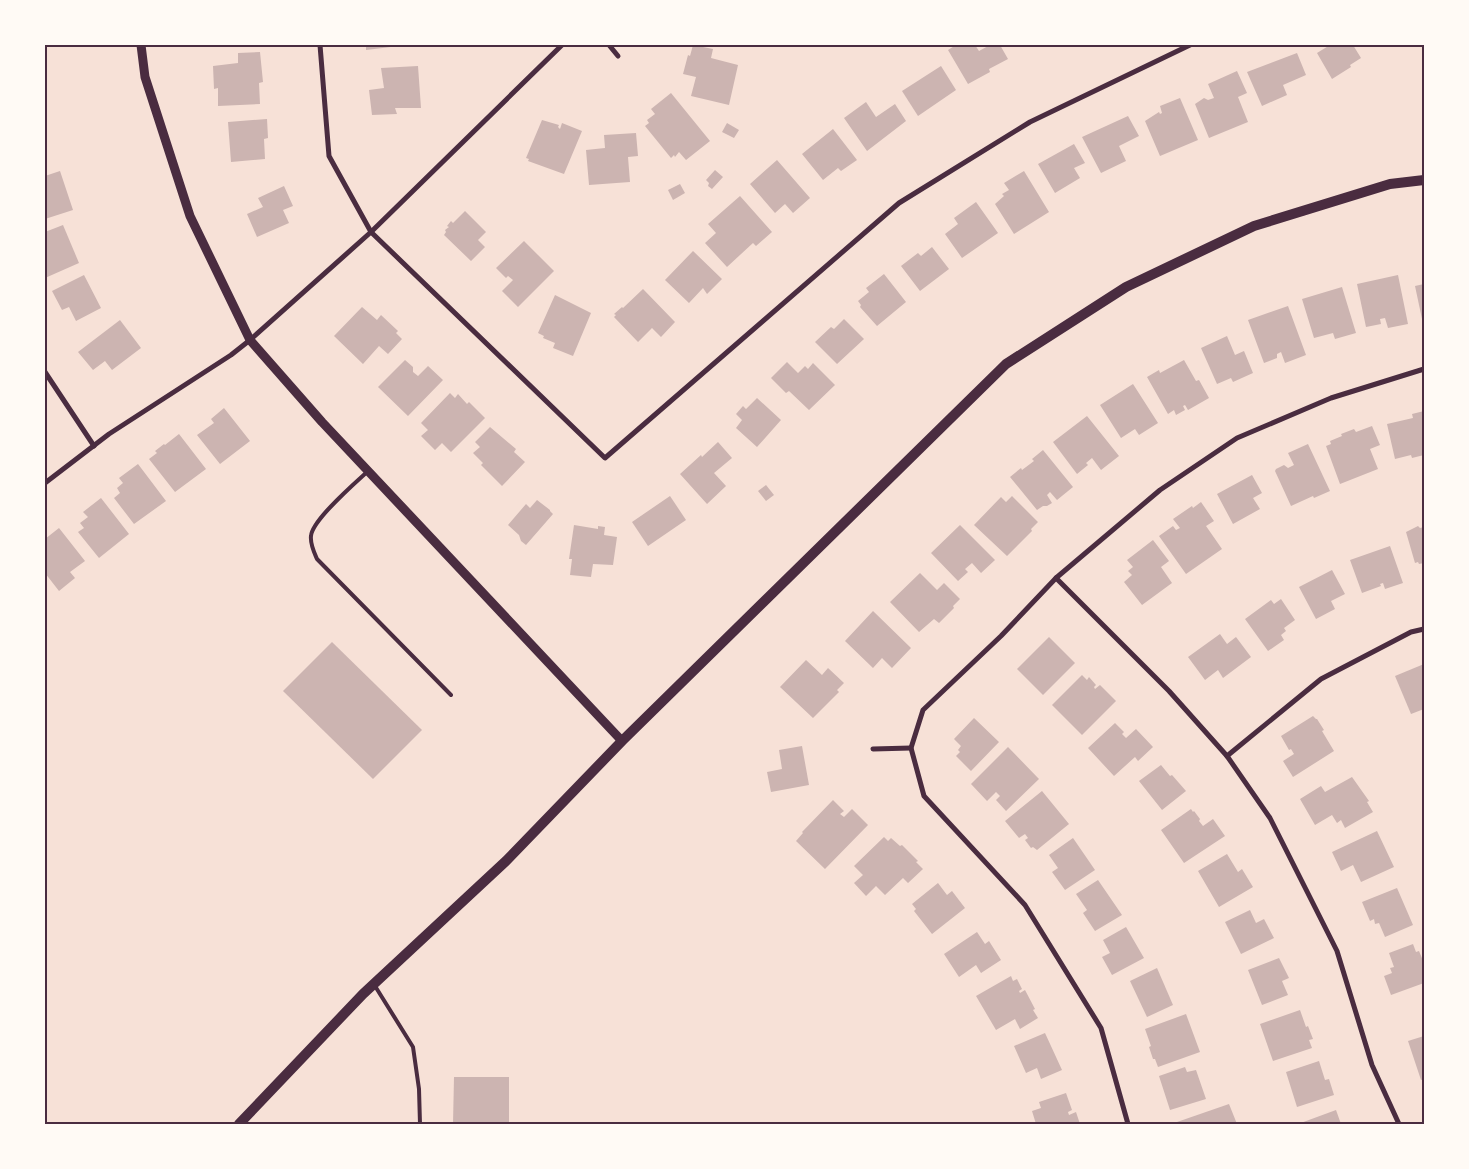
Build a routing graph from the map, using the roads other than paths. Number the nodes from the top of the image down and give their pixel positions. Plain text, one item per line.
1 (141, 45) edge
2 (320, 45) edge
3 (562, 45) edge
4 (609, 45) edge
5 (1190, 45) edge
6 (618, 56) dead end
7 (1424, 180) edge
8 (371, 232) junction
9 (250, 340) junction
10 (1424, 369) edge
11 (45, 372) edge
12 (94, 446) junction
13 (368, 471) junction
14 (45, 483) edge
15 (1056, 578) junction
16 (1424, 629) edge
17 (450, 696) dead end
18 (622, 741) junction
19 (911, 748) junction
20 (873, 749) dead end
21 (1227, 756) junction
22 (374, 984) junction
23 (239, 1124) edge
24 (420, 1124) edge
25 (1128, 1124) edge
26 (1399, 1124) edge

1 - 9 street
2 - 8 street
3 - 8 street
4 - 6 street
5 - 8 street
7 - 18 main road
8 - 9 street
9 - 12 street
9 - 13 street
10 - 15 street
11 - 12 street
12 - 14 street
13 - 17 lane
13 - 18 street
15 - 19 street
15 - 21 street
16 - 21 street
18 - 22 main road
19 - 20 street
19 - 25 street
21 - 26 street
22 - 23 main road
22 - 24 lane

